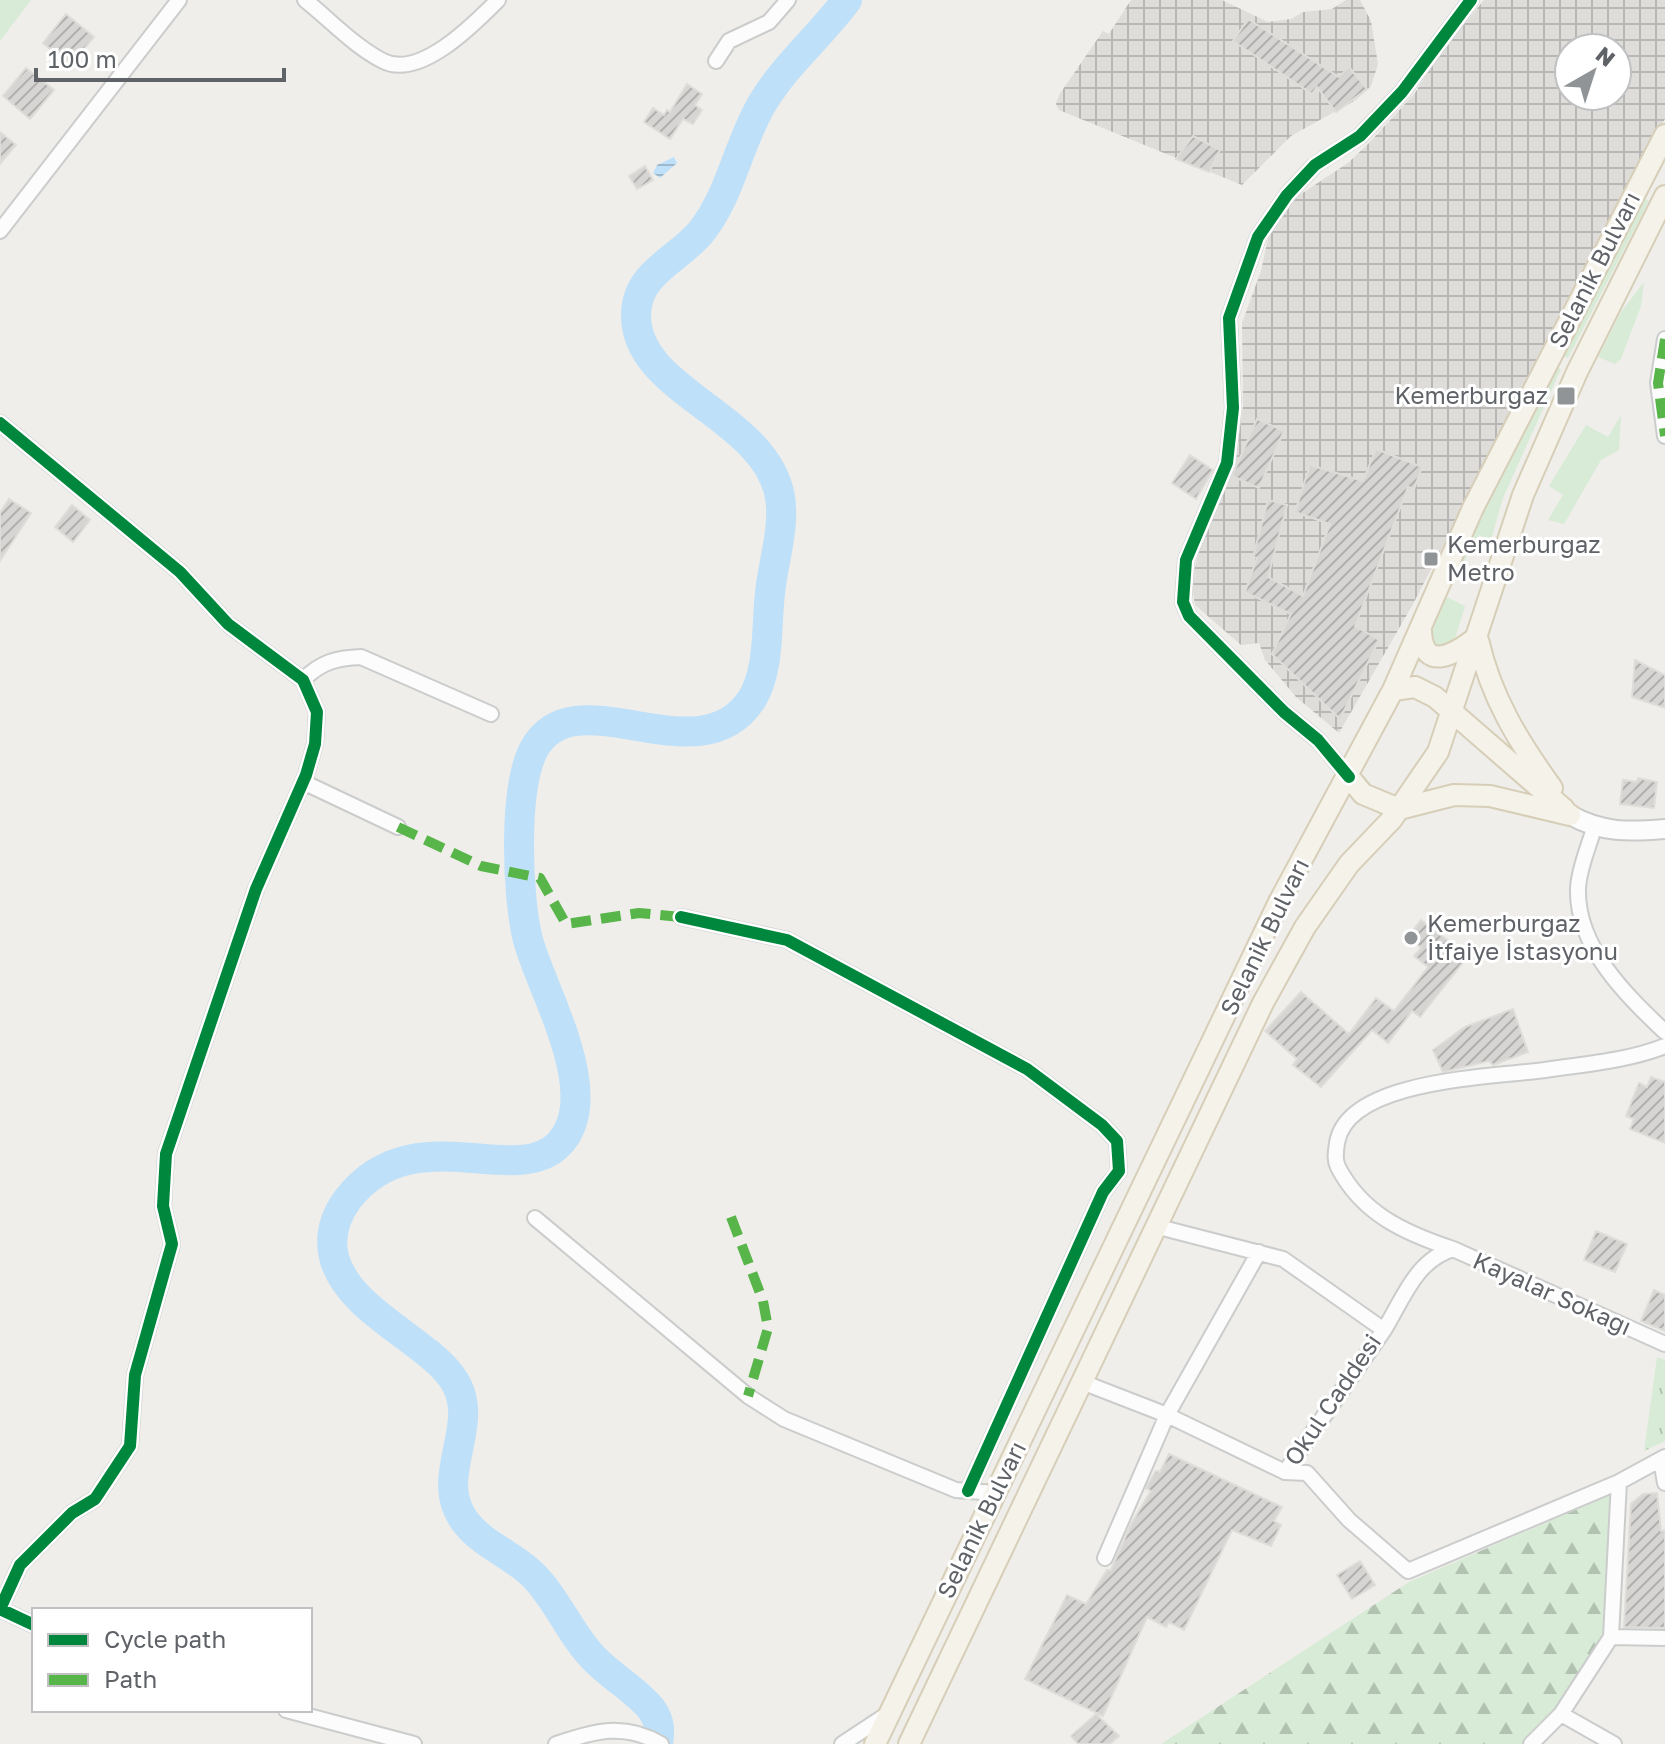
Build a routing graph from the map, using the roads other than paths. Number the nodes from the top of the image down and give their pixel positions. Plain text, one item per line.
1 (179, 0) edge
2 (305, 0) edge
3 (498, 0) edge
4 (788, 0) edge
5 (1471, 0) edge
6 (716, 61) dead end
7 (1665, 135) edge
8 (1665, 196) edge
9 (0, 231) edge
10 (1665, 339) edge
11 (0, 423) edge
12 (1665, 436) edge
13 (1421, 631) junction
14 (1477, 637) junction
15 (303, 680) junction
16 (1393, 690) junction
17 (1454, 711) junction
18 (491, 714) dead end
19 (1349, 777) junction
20 (303, 782) junction
21 (1399, 809) junction
22 (1570, 815) junction
23 (398, 827) dead end
24 (1594, 828) junction
25 (1665, 829) edge
26 (681, 917) dead end
27 (1665, 1032) edge
28 (1665, 1046) edge
29 (535, 1218) dead end
30 (1155, 1226) junction
31 (1453, 1249) junction
32 (1259, 1252) junction
33 (1384, 1330) junction
34 (1665, 1344) edge
35 (1082, 1382) junction
36 (1167, 1415) junction
37 (1663, 1458) edge
38 (1285, 1472) junction
39 (1619, 1482) junction
40 (1665, 1483) edge
41 (968, 1491) junction
42 (995, 1493) junction
43 (977, 1531) junction
44 (1006, 1544) junction
45 (1105, 1558) dead end
46 (32, 1624) edge
47 (1611, 1637) junction
48 (1665, 1638) edge
49 (294, 1712) edge
50 (889, 1713) junction
51 (1561, 1714) junction
52 (655, 1741) edge
53 (414, 1744) edge
54 (556, 1744) edge
55 (842, 1744) edge
56 (875, 1744) edge
57 (909, 1744) edge
58 (1531, 1744) edge
59 (1614, 1744) edge

1 - 9 street
2 - 3 street
4 - 6 street
5 - 19 street
7 - 13 main road, Selanik Bulvarı
8 - 14 main road, Selanik Bulvarı
10 - 12 street
11 - 15 street
13 - 14 main road
13 - 16 main road, Selanik Bulvarı
14 - 17 main road, Selanik Bulvarı
14 - 22 main road
15 - 18 street
15 - 20 street
16 - 17 main road
16 - 19 main road, Selanik Bulvarı
17 - 21 main road, Selanik Bulvarı
17 - 22 main road
19 - 21 main road
19 - 42 main road, Selanik Bulvarı
20 - 23 street
20 - 46 street
21 - 22 main road
21 - 30 main road, Selanik Bulvarı
22 - 24 street
24 - 25 street
24 - 27 street
26 - 41 street
28 - 31 street
29 - 41 street
30 - 32 street, Okul Caddesi
30 - 35 main road, Selanik Bulvarı
31 - 33 street, Kayalar Sokağı
31 - 34 street, Kayalar Sokağı
32 - 33 street, Okul Caddesi
32 - 36 street
33 - 38 street, Okul Caddesi
35 - 36 street
35 - 44 main road, Selanik Bulvarı
36 - 38 street
36 - 45 street
37 - 39 street, Okul Caddesi
37 - 40 street
38 - 39 street, Okul Caddesi
39 - 47 street
41 - 42 street
42 - 43 main road, Selanik Bulvarı
43 - 44 main road
43 - 50 main road, Selanik Bulvarı
44 - 57 main road, Selanik Bulvarı
47 - 48 street
47 - 51 street
49 - 53 street
50 - 55 street
50 - 56 main road, Selanik Bulvarı
51 - 58 street
51 - 59 street
52 - 54 street

